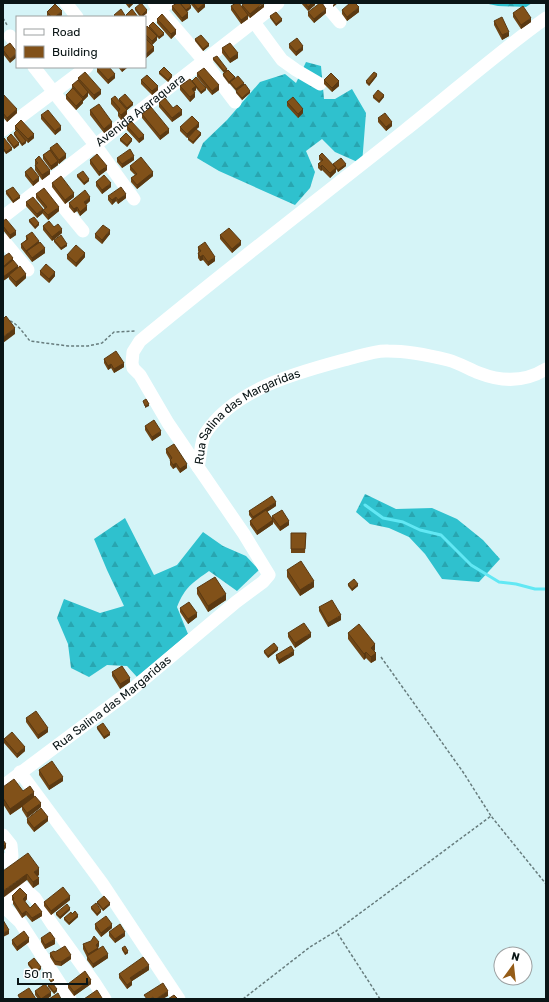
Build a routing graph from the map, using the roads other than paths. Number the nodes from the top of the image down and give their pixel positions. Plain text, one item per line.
1 (66, 3) edge
2 (278, 3) edge
3 (324, 3) edge
4 (161, 5) edge
5 (76, 16) edge
6 (546, 18) edge
7 (146, 21) edge
8 (254, 22) junction
9 (340, 22) dead end
10 (204, 61) junction
11 (35, 68) edge
12 (86, 68) edge
13 (320, 84) dead end
14 (53, 93) junction
15 (235, 102) dead end
16 (3, 129) edge
17 (96, 146) junction
18 (45, 185) junction
19 (134, 199) dead end
20 (3, 218) edge
21 (83, 231) dead end
22 (3, 240) edge
23 (28, 270) dead end
24 (546, 369) edge
25 (198, 467) junction
26 (20, 772) junction
27 (3, 786) edge
28 (3, 835) edge
29 (3, 862) edge
30 (3, 903) edge
31 (3, 906) edge
32 (70, 999) edge
33 (105, 999) edge
34 (180, 999) edge

1 - 5 street
2 - 8 street, Avenida Araraquara
3 - 9 street
4 - 7 street
4 - 10 street
6 - 25 street
8 - 10 street, Avenida Araraquara
8 - 13 street
10 - 15 street
10 - 17 street, Avenida Araraquara
11 - 14 street
12 - 14 street
14 - 16 street
14 - 17 street
17 - 18 street, Avenida Araraquara
17 - 19 street
18 - 20 street, Avenida Araraquara
18 - 21 street
22 - 23 street
24 - 25 street, Rua Salina das Margaridas
25 - 26 street, Rua Salina das Margaridas
26 - 27 street, Rua Salina das Margaridas
26 - 34 street
28 - 29 street
30 - 33 street
31 - 32 street

